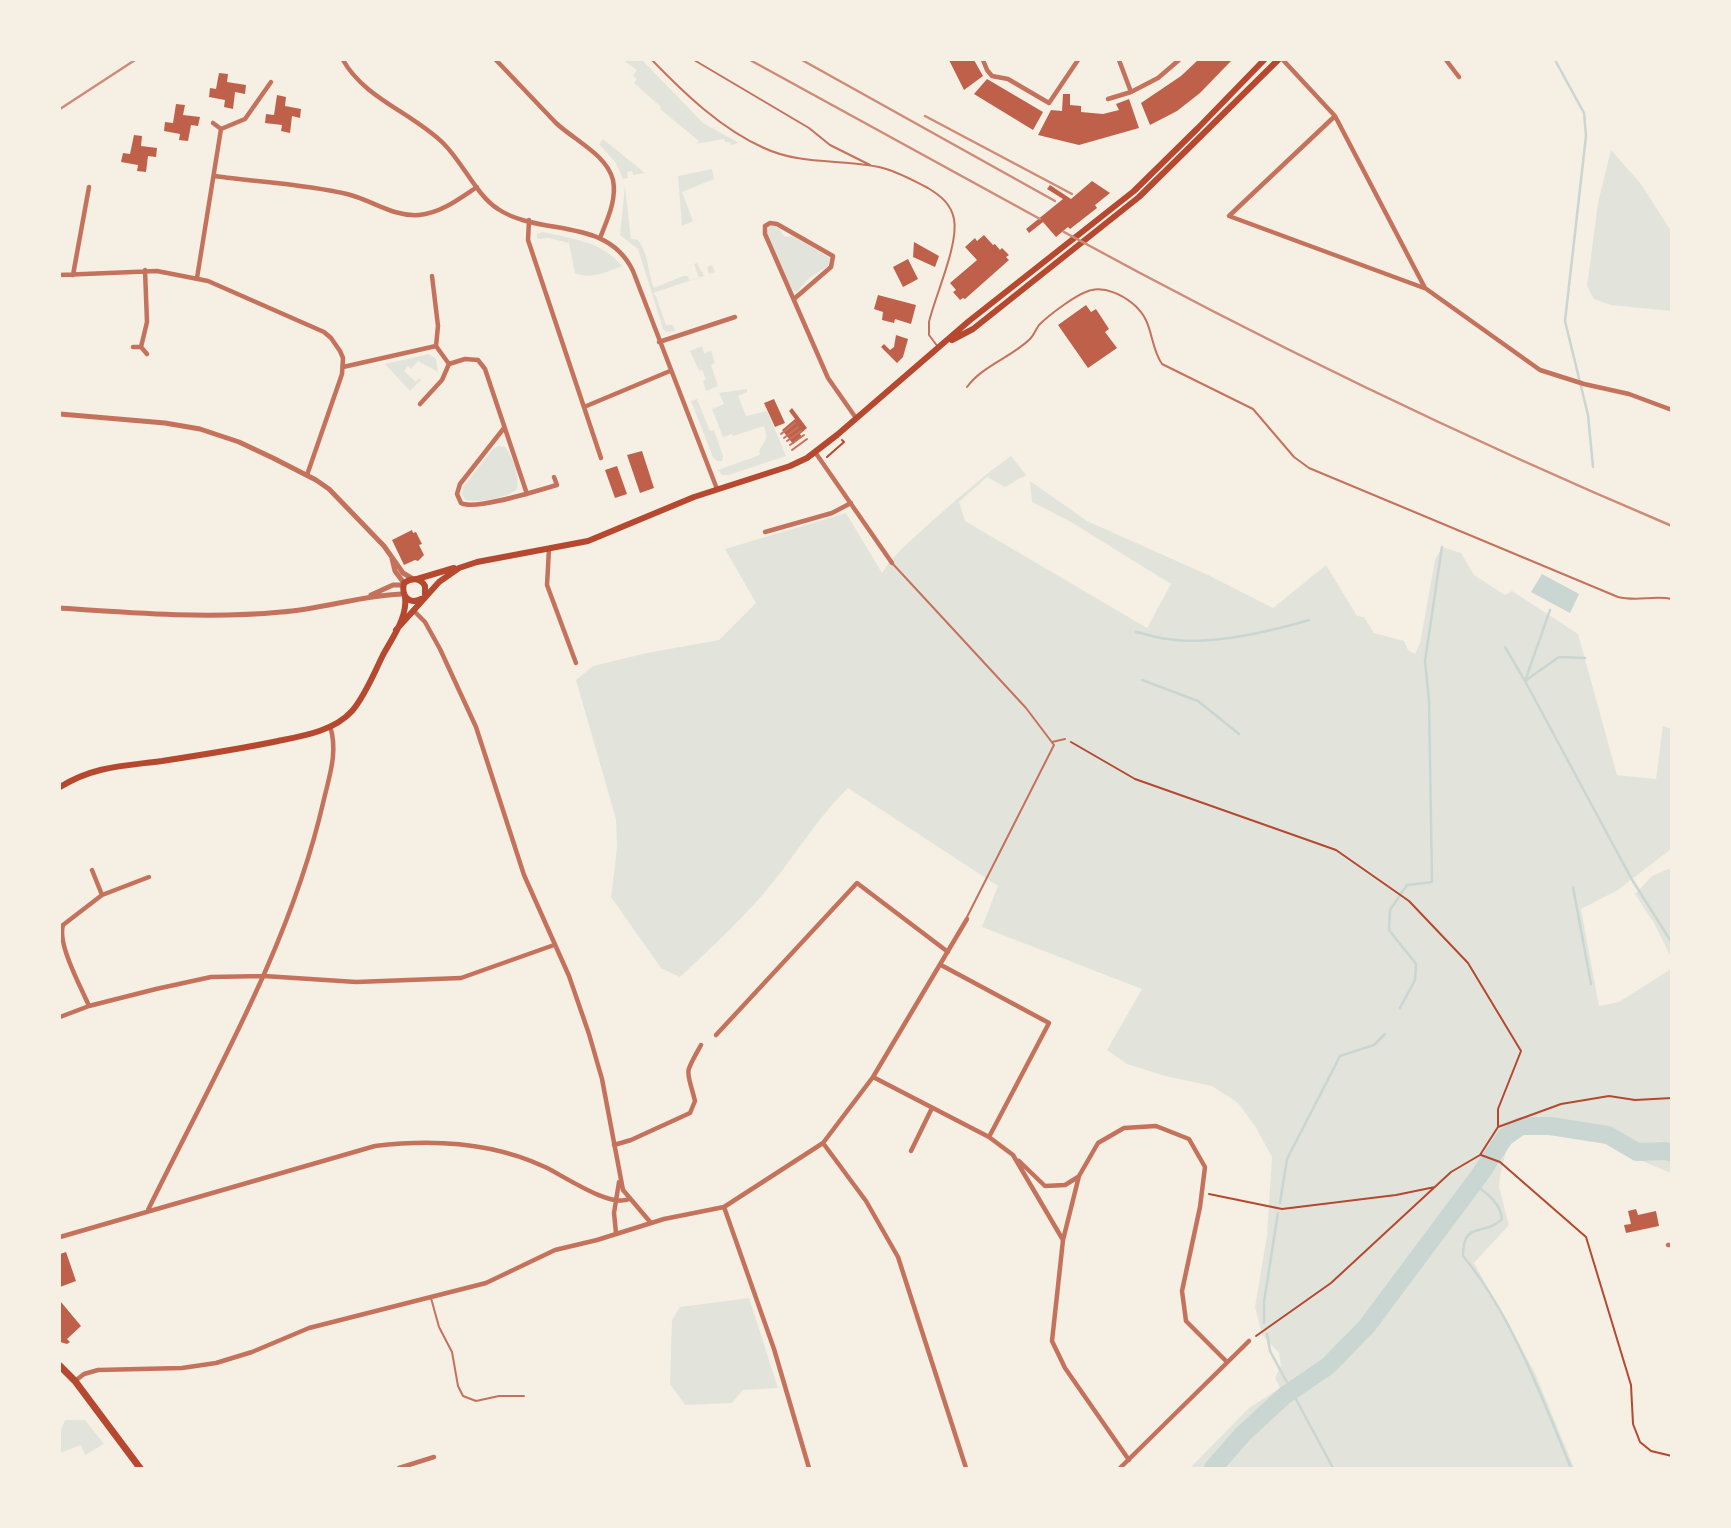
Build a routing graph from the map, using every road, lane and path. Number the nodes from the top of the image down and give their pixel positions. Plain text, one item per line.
1 (343, 60) edge
2 (496, 60) edge
3 (652, 60) edge
4 (694, 60) edge
5 (983, 60) edge
6 (1078, 60) edge
7 (1119, 60) edge
8 (1179, 60) edge
9 (1264, 60) edge
10 (1281, 60) edge
11 (1446, 60) edge
12 (1459, 77) dead end
13 (271, 82) dead end
14 (1131, 92) junction
15 (1108, 99) dead end
16 (1335, 116) junction
17 (212, 123) dead end
18 (221, 129) junction
19 (871, 166) junction
20 (214, 176) junction
21 (89, 187) dead end
22 (477, 187) junction
23 (529, 220) junction
24 (600, 238) junction
25 (145, 270) junction
26 (60, 275) edge
27 (73, 275) junction
28 (432, 276) dead end
29 (197, 278) junction
30 (1425, 288) junction
31 (794, 299) junction
32 (735, 317) dead end
33 (659, 342) junction
34 (436, 346) junction
35 (133, 347) dead end
36 (141, 347) junction
37 (938, 348) junction
38 (147, 354) dead end
39 (449, 364) junction
40 (343, 367) junction
41 (670, 371) junction
42 (967, 387) dead end
43 (420, 404) dead end
44 (584, 407) junction
45 (1671, 410) edge
46 (60, 414) edge
47 (856, 418) junction
48 (795, 423) dead end
49 (798, 427) dead end
50 (505, 428) junction
51 (801, 431) dead end
52 (781, 434) dead end
53 (804, 435) dead end
54 (785, 438) dead end
55 (807, 439) dead end
56 (842, 441) dead end
57 (787, 442) dead end
58 (790, 445) dead end
59 (792, 450) dead end
60 (816, 452) junction
61 (601, 457) dead end
62 (830, 462) dead end
63 (307, 475) junction
64 (554, 477) dead end
65 (716, 489) junction
66 (527, 494) junction
67 (851, 503) junction
68 (765, 532) dead end
69 (549, 549) junction
70 (392, 556) junction
71 (892, 563) joint
72 (459, 568) junction
73 (415, 579) junction
74 (403, 584) junction
75 (405, 595) junction
76 (369, 596) junction
77 (423, 598) junction
78 (1671, 598) edge
79 (60, 608) edge
80 (413, 609) junction
81 (396, 630) junction
82 (576, 663) dead end
83 (330, 726) junction
84 (1065, 739) joint
85 (1051, 742) junction
86 (60, 787) edge
87 (92, 870) dead end
88 (149, 877) dead end
89 (102, 895) junction
90 (967, 919) joint
91 (61, 925) edge
92 (554, 945) junction
93 (948, 952) junction
94 (941, 965) junction
95 (264, 976) junction
96 (89, 1006) junction
97 (60, 1017) edge
98 (716, 1035) dead end
99 (701, 1045) dead end
100 (873, 1077) junction
101 (1671, 1098) edge
102 (932, 1108) junction
103 (1497, 1127) junction
104 (989, 1137) junction
105 (822, 1143) junction
106 (614, 1145) junction
107 (911, 1151) dead end
108 (1013, 1155) junction
109 (1480, 1155) junction
110 (619, 1171) junction
111 (1079, 1176) junction
112 (1436, 1187) junction
113 (1202, 1192) junction
114 (629, 1199) junction
115 (616, 1200) junction
116 (724, 1207) junction
117 (148, 1210) junction
118 (651, 1223) junction
119 (616, 1233) junction
120 (60, 1237) edge
121 (1063, 1240) junction
122 (431, 1297) junction
123 (1249, 1340) joint
124 (1227, 1362) junction
125 (60, 1366) edge
126 (75, 1381) junction
127 (524, 1396) dead end
128 (1671, 1455) edge
129 (434, 1457) dead end
130 (1129, 1460) junction
131 (140, 1468) edge
132 (399, 1468) edge
133 (809, 1468) edge
134 (966, 1468) edge
135 (1120, 1468) edge

1 - 22 street
2 - 24 street
3 - 19 lane
4 - 19 lane
5 - 6 street
7 - 14 street
8 - 14 street
9 - 37 main road
10 - 16 street
10 - 37 main road
11 - 12 street
13 - 18 street
14 - 15 street
16 - 30 street
16 - 30 street
17 - 18 street
18 - 20 street
19 - 37 lane
20 - 22 street
20 - 29 street
21 - 27 street
22 - 23 street
23 - 24 street
23 - 44 street
24 - 33 street
25 - 27 street
25 - 29 street
25 - 36 street
26 - 27 street
28 - 34 street
29 - 40 street
30 - 45 street
31 - 31 street
31 - 47 street
32 - 33 street
33 - 41 street
34 - 39 street
34 - 40 street
35 - 36 street
36 - 38 street
37 - 47 main road
39 - 43 street
39 - 50 street
40 - 63 street
41 - 44 street
41 - 65 street
42 - 78 lane
44 - 61 street
46 - 63 street
47 - 60 main road
48 - 52 lane
49 - 54 lane
50 - 66 street
50 - 66 street
51 - 57 lane
53 - 58 lane
55 - 59 lane
56 - 62 path
60 - 65 main road
60 - 67 street
63 - 70 street
64 - 66 street
65 - 69 main road
67 - 68 street
67 - 71 street
69 - 72 main road
69 - 82 street
70 - 73 street
70 - 74 street
71 - 85 lane
72 - 73 main road
72 - 77 main road
73 - 74 main road
73 - 77 main road
74 - 75 main road
74 - 76 street
75 - 76 street
75 - 77 main road
75 - 81 main road
76 - 79 street
77 - 80 main road
80 - 81 main road
80 - 92 street
81 - 83 main road
83 - 86 main road
83 - 95 street
84 - 85 lane
84 - 103 path
85 - 90 lane
87 - 89 street
88 - 89 street
89 - 91 street
90 - 93 street
91 - 96 street
92 - 95 street
92 - 106 street
93 - 94 street
93 - 98 street
94 - 100 street
94 - 104 street
95 - 96 street
95 - 117 street
96 - 97 street
99 - 106 street
100 - 102 street
100 - 105 street
101 - 103 path
102 - 104 street
102 - 107 street
103 - 109 path
104 - 108 street
105 - 116 street
105 - 134 street
106 - 110 street
108 - 111 street
108 - 121 street
109 - 112 path
109 - 128 path
110 - 114 street
110 - 115 street
111 - 113 street
111 - 121 street
112 - 113 path
112 - 123 path
113 - 124 street
114 - 115 street
114 - 118 street
115 - 117 street
115 - 119 street
116 - 118 street
116 - 133 street
117 - 120 street
118 - 119 street
119 - 122 street
121 - 130 street
122 - 126 street
122 - 127 lane
123 - 124 street
124 - 130 street
125 - 126 main road
126 - 131 main road
129 - 132 street
130 - 135 street

